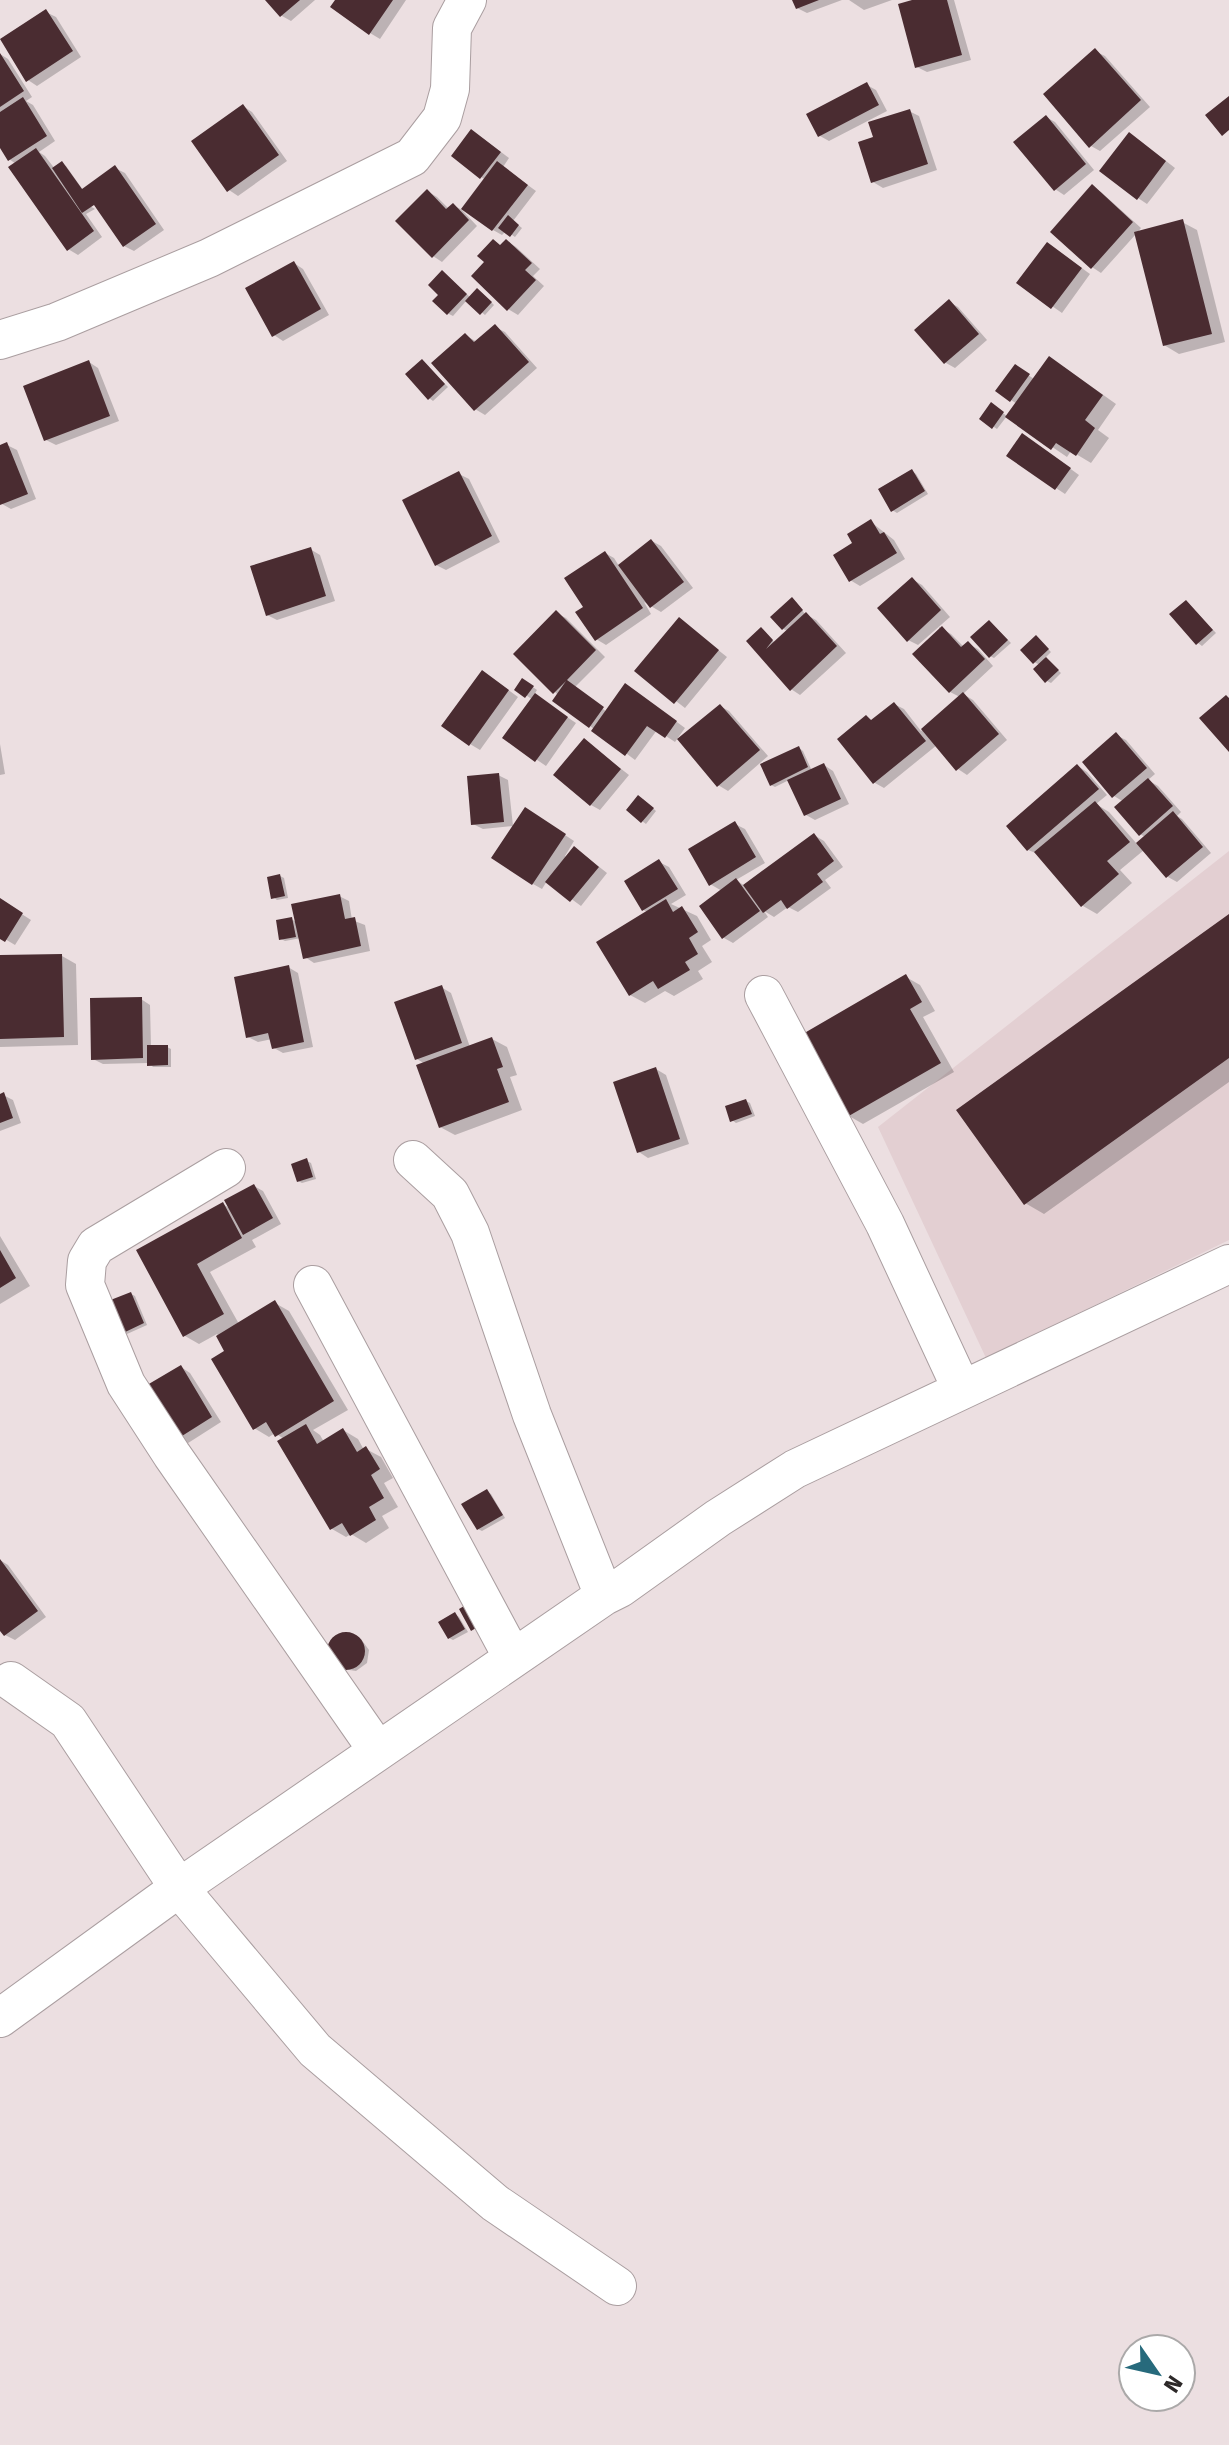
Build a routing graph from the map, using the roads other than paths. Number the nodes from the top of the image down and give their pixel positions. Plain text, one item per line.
1 (467, 0) edge
2 (0, 340) edge
3 (764, 995) dead end
4 (413, 1160) dead end
5 (226, 1168) dead end
6 (1229, 1264) edge
7 (313, 1285) dead end
8 (962, 1390) junction
9 (604, 1596) junction
10 (513, 1658) junction
11 (11, 1681) dead end
12 (378, 1751) junction
13 (179, 1888) junction
14 (0, 2018) edge
15 (617, 2286) dead end

1 - 2 street
3 - 8 street
4 - 9 street
5 - 12 street
6 - 8 street
7 - 10 street
8 - 9 street
9 - 10 street
10 - 12 street
11 - 13 street
12 - 13 street
13 - 14 street
13 - 15 street

